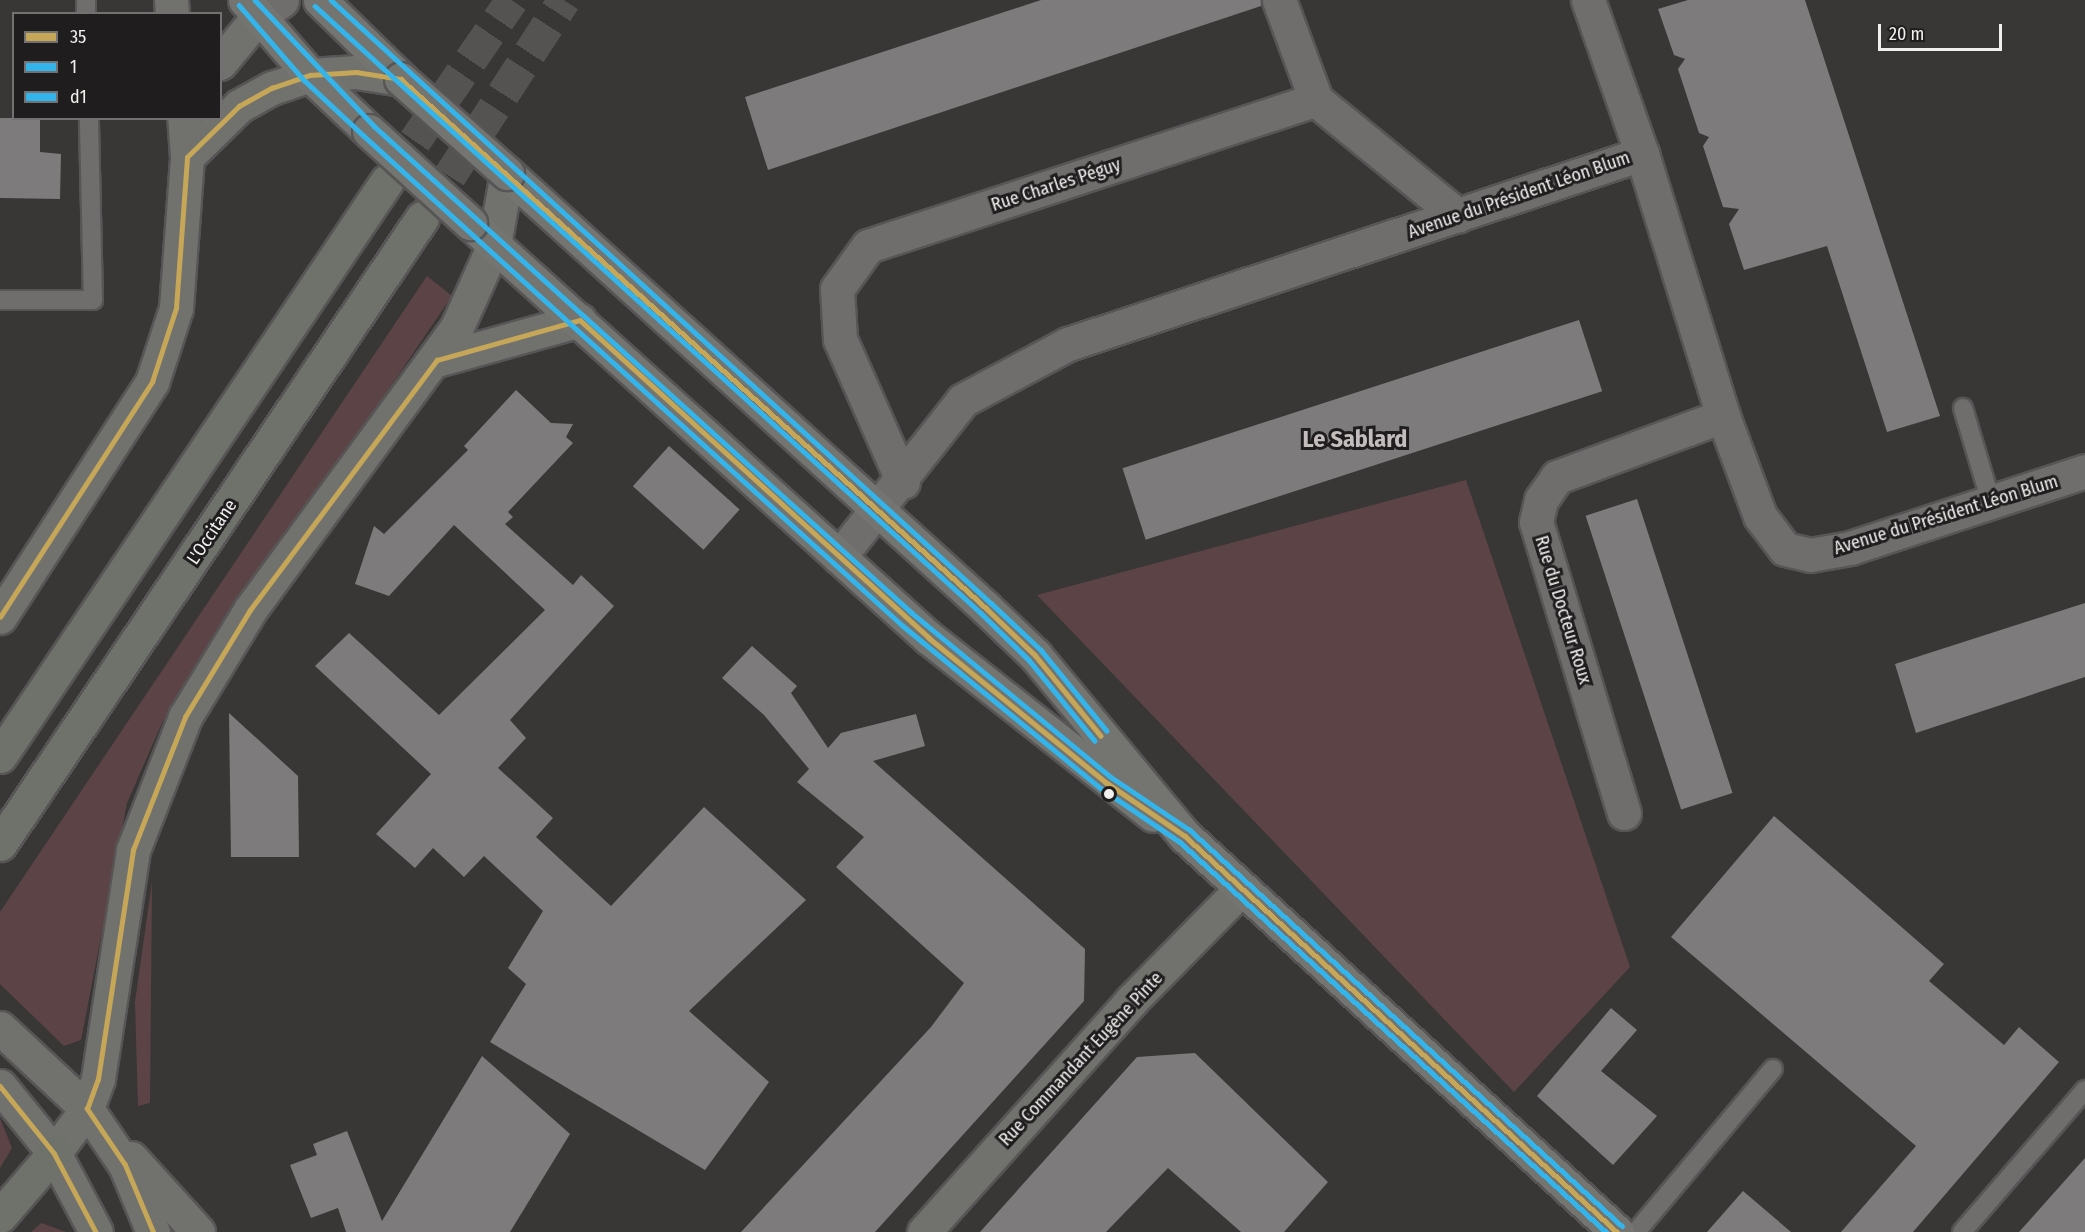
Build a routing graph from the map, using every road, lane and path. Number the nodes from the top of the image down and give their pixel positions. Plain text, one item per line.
1 (320, 0) edge
2 (1279, 0) edge
3 (1588, 0) edge
4 (262, 6) edge
5 (222, 60) edge
6 (310, 75) junction
7 (401, 79) junction
8 (1316, 100) junction
9 (89, 120) edge
10 (184, 120) edge
11 (1642, 154) junction
12 (187, 157) junction
13 (507, 173) junction
14 (387, 181) tunnel mouth
15 (1458, 216) junction
16 (422, 218) tunnel mouth
17 (494, 245) junction
18 (0, 300) edge
19 (580, 320) junction
20 (437, 360) junction
21 (1963, 408) dead end
22 (1724, 416) junction
23 (2085, 471) edge
24 (903, 482) junction
25 (1991, 502) junction
26 (880, 510) junction
27 (838, 557) junction
28 (0, 617) edge
29 (0, 756) edge
30 (1624, 813) dead end
31 (1185, 836) junction
32 (0, 844) edge
33 (1241, 889) junction
34 (0, 1028) edge
35 (1773, 1069) dead end
36 (0, 1086) edge
37 (2085, 1090) edge
38 (87, 1109) junction
39 (54, 1153) junction
40 (0, 1216) edge
41 (96, 1232) edge
42 (153, 1232) edge
43 (198, 1232) edge
44 (924, 1232) edge
45 (1617, 1232) edge
46 (1636, 1232) edge
47 (1962, 1232) edge

1 - 7 main road
2 - 8 street
3 - 11 street
4 - 5 street
4 - 6 main road
6 - 7 street
6 - 12 street
6 - 17 main road, bridge
7 - 13 main road, bridge
8 - 15 street
8 - 24 street, Rue Charles Péguy
9 - 18 lane
10 - 12 street
11 - 15 street, Avenue du Président Léon Blum
11 - 22 street, Avenue du Président Léon Blum
12 - 28 street
13 - 17 street
13 - 26 main road
14 - 29 highway
15 - 24 street, Avenue du Président Léon Blum
16 - 32 highway, L'Occitane
17 - 19 main road
17 - 20 street
19 - 20 street
19 - 27 main road
20 - 38 street
21 - 25 lane
22 - 25 street, Avenue du Président Léon Blum
22 - 30 street, Rue du Docteur Roux
23 - 25 street, Avenue du Président Léon Blum
24 - 26 street, Avenue du Président Léon Blum
26 - 27 street, Avenue du Président Léon Blum
26 - 31 main road
27 - 31 main road
31 - 33 main road
33 - 44 street, Rue Commandant Eugène Pinte
33 - 45 main road
34 - 38 street
35 - 46 lane
36 - 39 street
37 - 47 lane
38 - 39 street
38 - 42 street
38 - 43 street
39 - 40 highway
39 - 41 street

